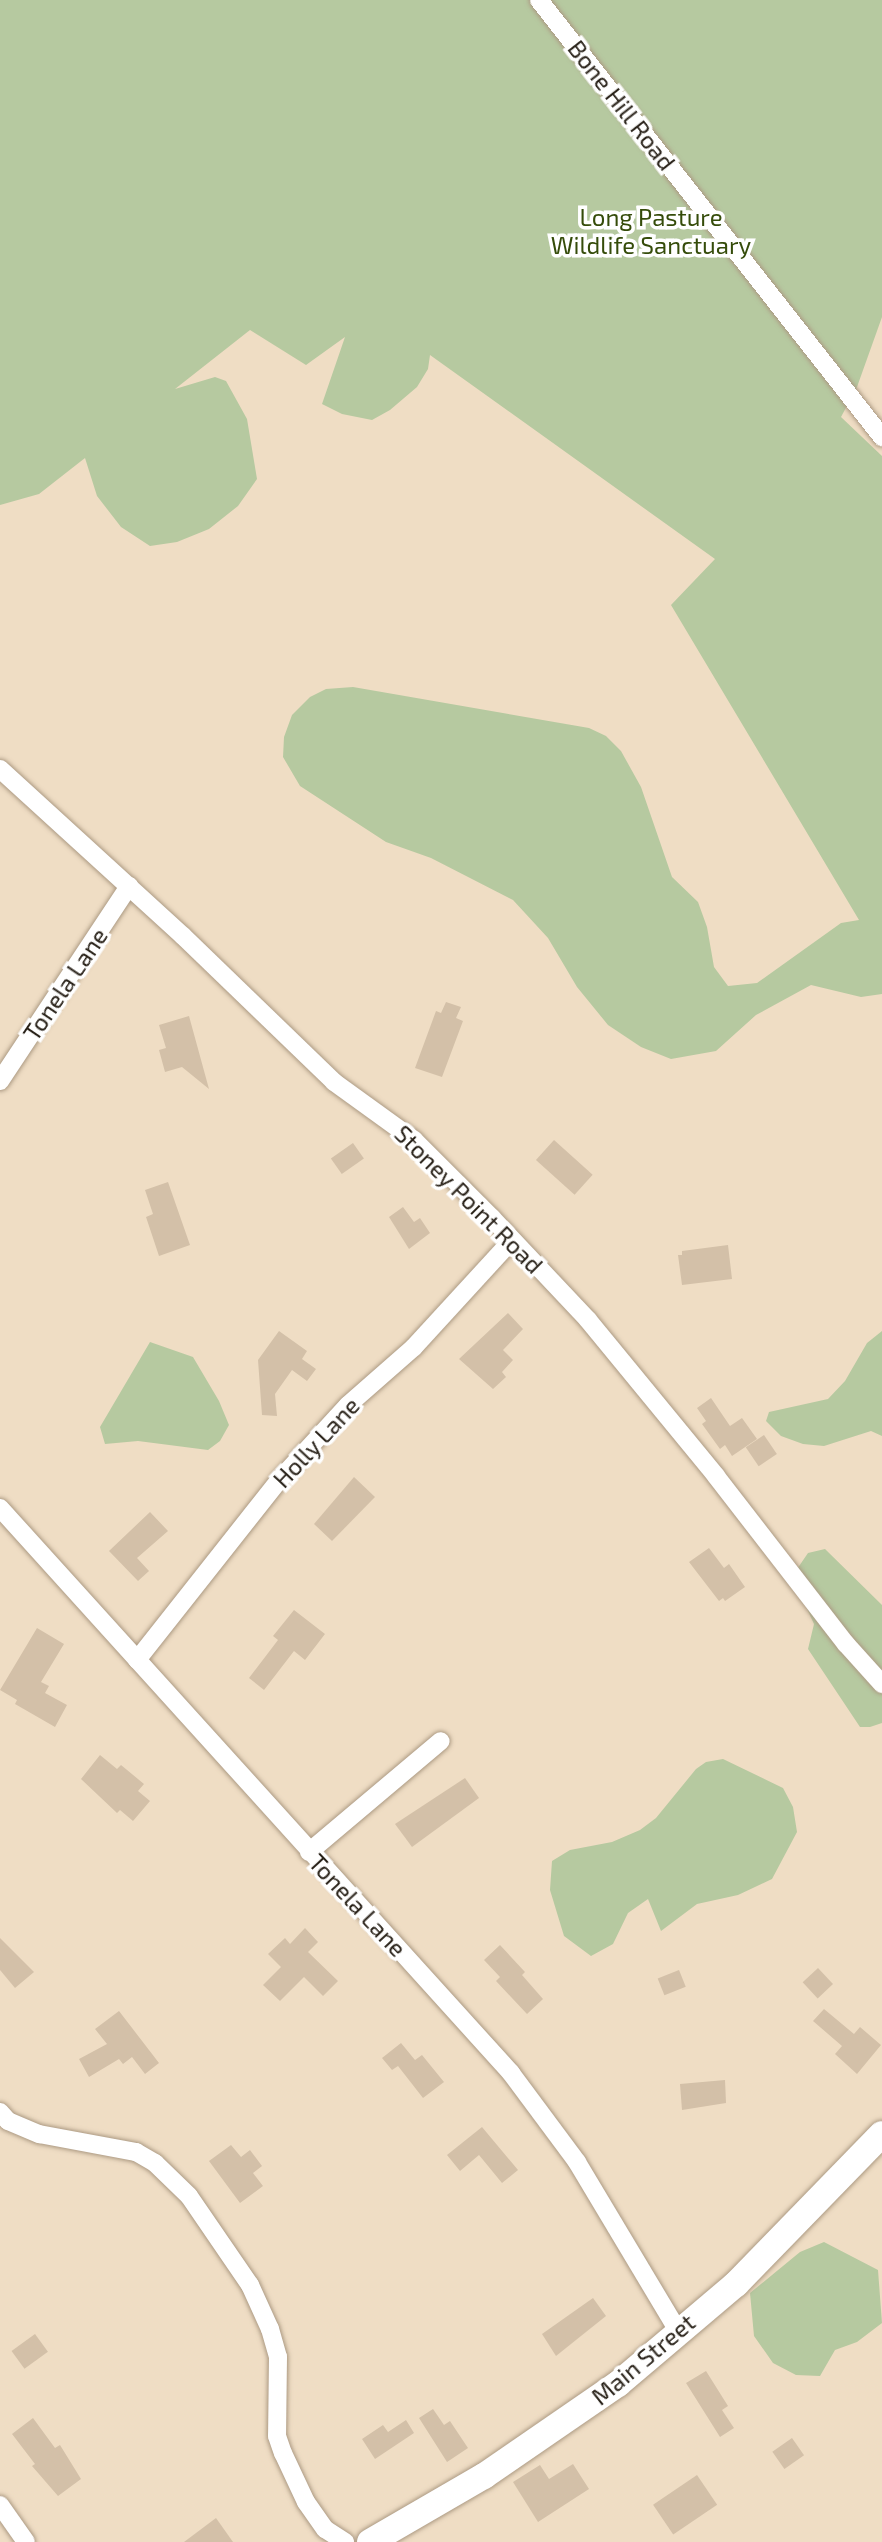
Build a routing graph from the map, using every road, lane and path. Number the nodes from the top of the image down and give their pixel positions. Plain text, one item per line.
1 (540, 0) edge
2 (882, 437) edge
3 (0, 769) edge
4 (129, 886) junction
5 (0, 1081) edge
6 (512, 1240) junction
7 (0, 1508) edge
8 (137, 1660) junction
9 (882, 1684) edge
10 (441, 1741) dead end
11 (309, 1852) junction
12 (0, 2112) edge
13 (882, 2134) edge
14 (678, 2331) junction
15 (0, 2505) edge
16 (26, 2542) edge
17 (345, 2542) edge
18 (370, 2542) edge

1 - 2 street, Bone Hill Road
3 - 4 street, Stoney Point Road
4 - 5 street, Tonela Lane
4 - 6 street, Stoney Point Road
6 - 8 street, Holly Lane
6 - 9 street, Stoney Point Road
7 - 8 street, Tonela Lane
8 - 11 street, Tonela Lane
10 - 11 street
11 - 14 street, Tonela Lane
12 - 17 street
13 - 14 main road, Main Street
14 - 18 main road, Main Street
15 - 16 street

